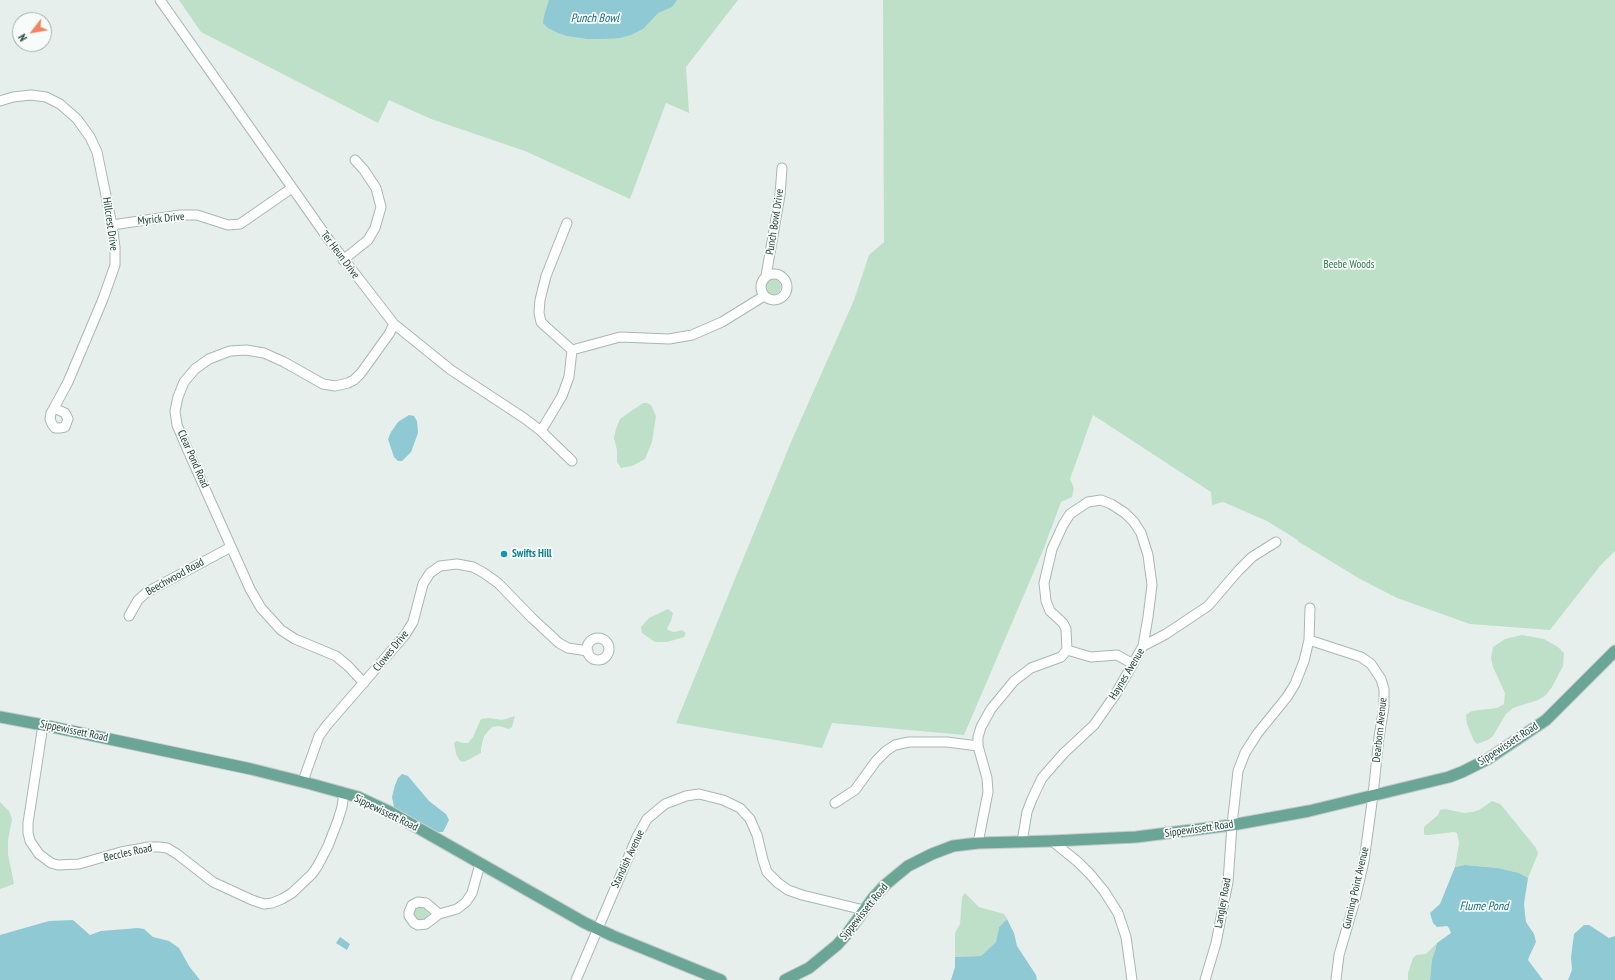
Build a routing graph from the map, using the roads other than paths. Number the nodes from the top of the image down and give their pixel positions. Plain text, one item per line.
1 (160, 0) edge
2 (0, 101) edge
3 (355, 160) dead end
4 (782, 168) dead end
5 (292, 188) junction
6 (567, 223) dead end
7 (112, 225) junction
8 (343, 260) junction
9 (766, 276) junction
10 (764, 296) junction
11 (394, 324) junction
12 (572, 350) junction
13 (54, 408) dead end
14 (541, 431) junction
15 (572, 461) dead end
16 (1276, 542) dead end
17 (231, 548) junction
18 (1310, 608) dead end
19 (129, 616) dead end
20 (1309, 640) junction
21 (1143, 646) junction
22 (1067, 650) junction
23 (588, 651) dead end
24 (1615, 651) edge
25 (1134, 664) junction
26 (364, 683) junction
27 (0, 717) edge
28 (43, 725) junction
29 (978, 746) junction
30 (302, 781) junction
31 (344, 793) junction
32 (1373, 795) junction
33 (835, 803) dead end
34 (1232, 825) junction
35 (1069, 840) junction
36 (1052, 841) junction
37 (1022, 842) junction
38 (978, 843) junction
39 (1078, 862) junction
40 (480, 864) junction
41 (864, 910) junction
42 (438, 914) dead end
43 (597, 929) junction
44 (576, 980) edge
45 (721, 980) edge
46 (785, 980) edge
47 (1132, 980) edge
48 (1205, 980) edge
49 (1336, 980) edge

1 - 5 street, Ter Heun Drive
2 - 7 street, Hillcrest Drive
3 - 8 street
4 - 9 street, Punch Bowl Drive
5 - 7 street, Myrick Drive
5 - 8 street, Ter Heun Drive
6 - 12 street
7 - 13 street, Hillcrest Drive
8 - 11 street, Ter Heun Drive
9 - 10 street, Punch Bowl Drive
9 - 10 street
10 - 12 street
11 - 14 street, Ter Heun Drive
11 - 17 street, Clear Pond Road
12 - 14 street
14 - 15 street, Ter Heun Drive
16 - 21 street, Haynes Avenue
17 - 19 street, Beechwood Road
17 - 26 street, Clear Pond Road
18 - 20 street
20 - 32 street, Dearborn Avenue
20 - 34 street
21 - 22 street
21 - 25 street, Haynes Avenue
22 - 25 street
22 - 29 street
23 - 26 street, Clowes Drive
24 - 32 main road, Sippewissett Road
25 - 37 street, Haynes Avenue
26 - 30 street, Clowes Drive
27 - 28 main road, Sippewissett Road
28 - 30 main road, Sippewissett Road
28 - 31 street, Beccles Road
29 - 33 street
29 - 38 street
30 - 31 main road, Sippewissett Road
31 - 40 main road, Sippewissett Road
32 - 34 main road, Sippewissett Road
32 - 49 street, Gunning Point Avenue
34 - 35 main road, Sippewissett Road
34 - 48 street, Langley Road
35 - 36 main road, Sippewissett Road
35 - 39 street
36 - 37 main road, Sippewissett Road
36 - 39 street
37 - 38 main road, Sippewissett Road
38 - 41 main road, Sippewissett Road
39 - 47 street
40 - 42 street
40 - 43 main road, Sippewissett Road
41 - 43 street, Standish Avenue
41 - 46 main road, Sippewissett Road
43 - 44 street, Standish Avenue
43 - 45 main road, Sippewissett Road

